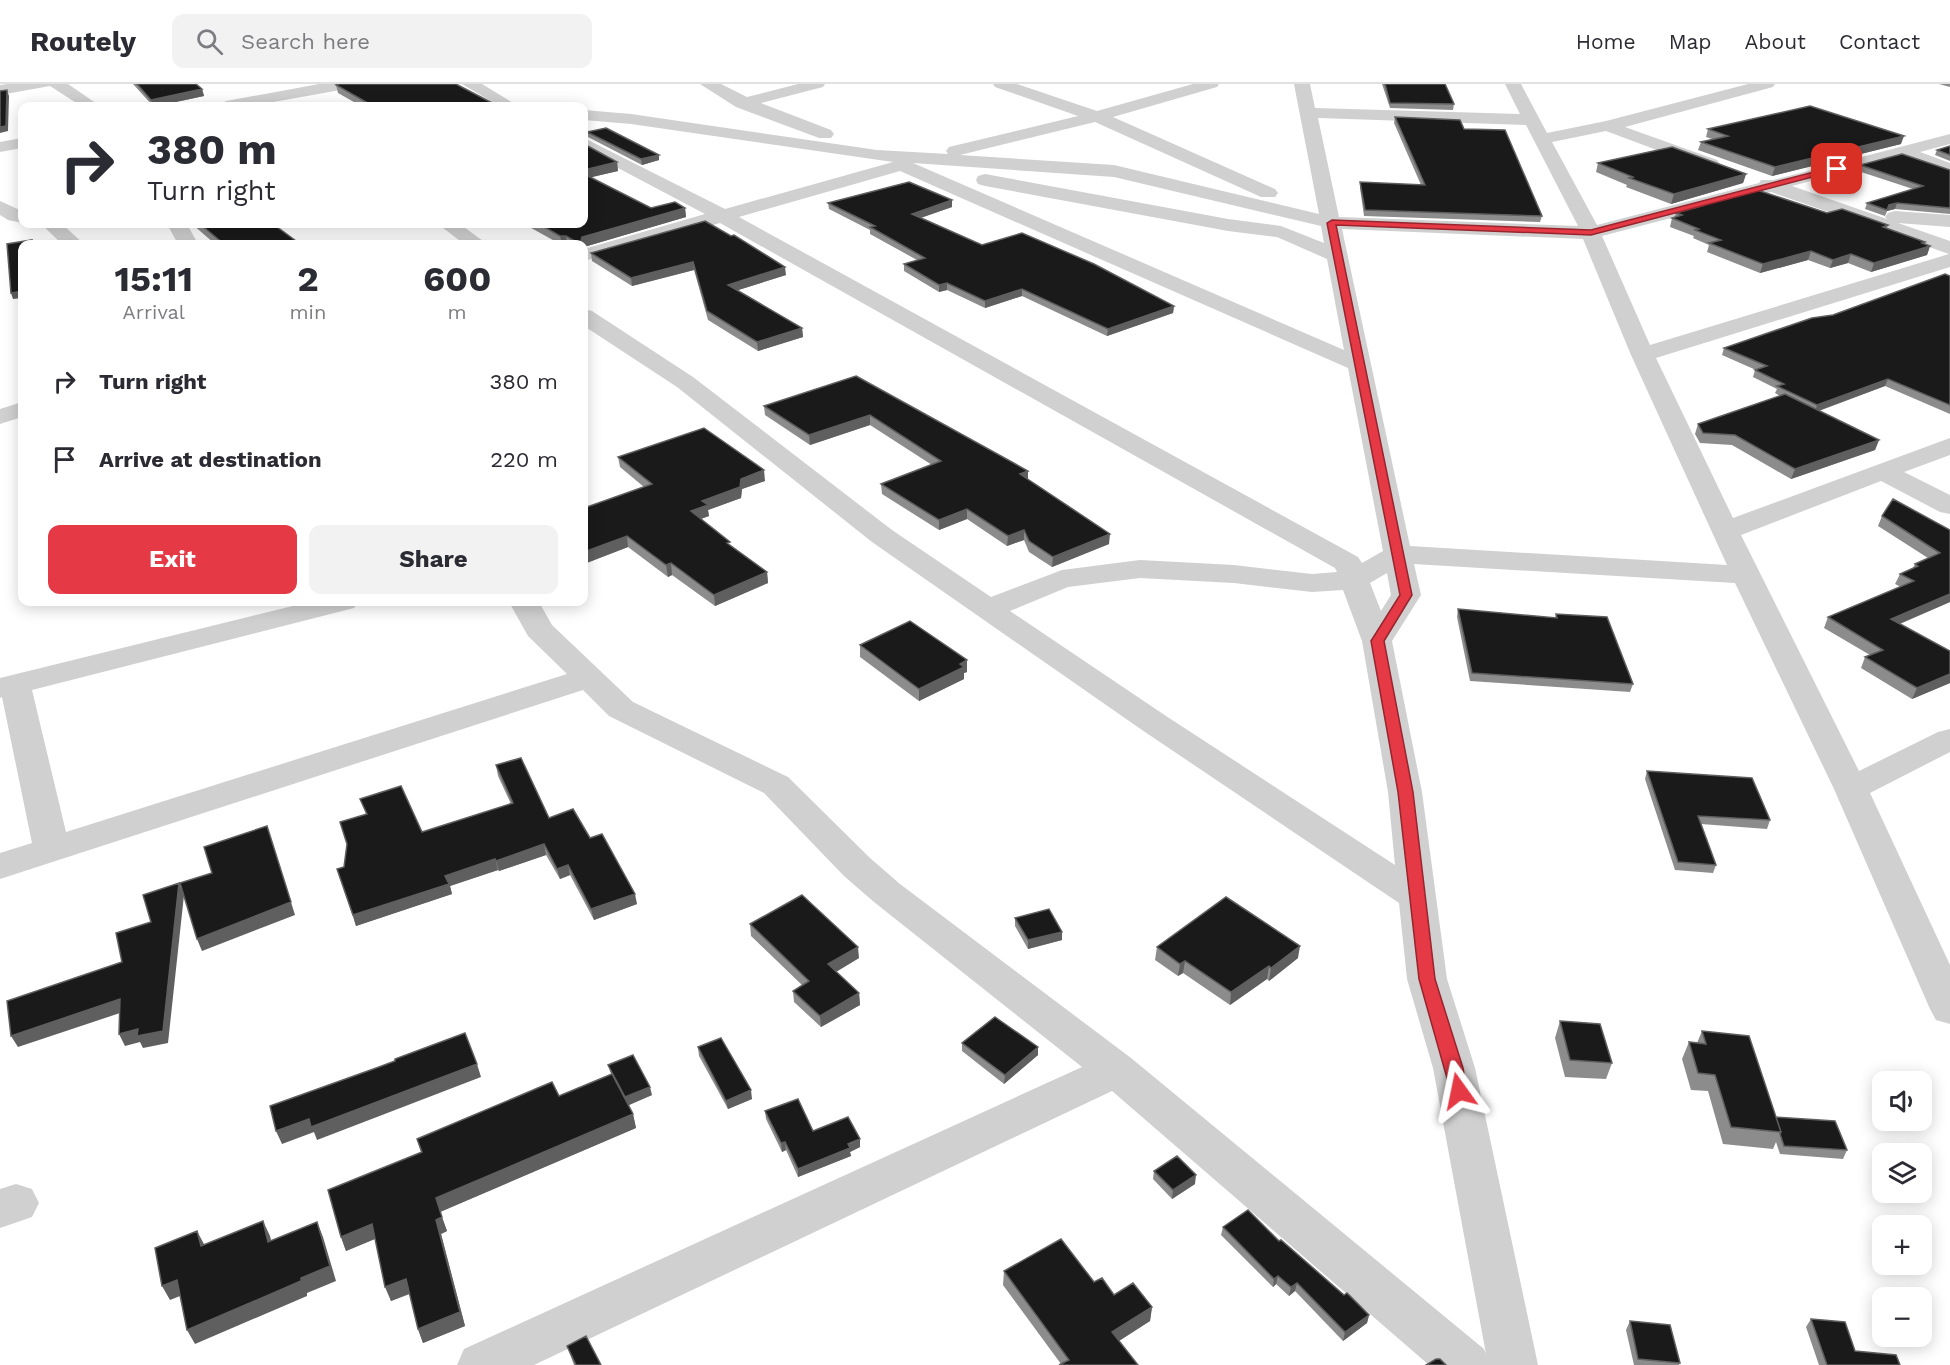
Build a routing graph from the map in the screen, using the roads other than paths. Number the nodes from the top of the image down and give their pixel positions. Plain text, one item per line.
1 (44, 84) edge
2 (57, 84) edge
3 (346, 84) edge
4 (470, 84) edge
5 (708, 84) edge
6 (817, 84) edge
7 (1000, 84) edge
8 (1042, 84) edge
9 (1211, 84) edge
10 (1302, 84) edge
11 (1513, 84) edge
12 (1767, 84) edge
13 (301, 88) edge
14 (0, 90) edge
15 (86, 102) edge
16 (260, 102) edge
17 (502, 102) edge
18 (1054, 102) junction
19 (746, 103) junction
20 (712, 108) dead end
21 (688, 111) dead end
22 (1309, 113) junction
23 (588, 115) edge
24 (1096, 116) junction
25 (631, 119) junction
26 (1607, 126) junction
27 (588, 129) edge
28 (1538, 129) junction
29 (1950, 139) edge
30 (18, 144) edge
31 (588, 145) edge
32 (0, 147) edge
33 (1902, 152) junction
34 (877, 155) junction
35 (924, 159) junction
36 (900, 165) junction
37 (1950, 169) edge
38 (1771, 185) junction
39 (1852, 214) junction
40 (722, 215) junction
41 (1950, 221) edge
42 (1332, 223) junction
43 (56, 228) edge
44 (454, 228) edge
45 (1591, 233) junction
46 (69, 240) edge
47 (471, 240) edge
48 (1950, 248) edge
49 (588, 254) edge
50 (1338, 256) junction
51 (1950, 260) edge
52 (1888, 279) junction
53 (1950, 280) edge
54 (588, 319) edge
55 (1643, 355) junction
56 (1360, 365) junction
57 (18, 410) edge
58 (0, 417) edge
59 (1950, 446) edge
60 (1883, 472) junction
61 (1950, 506) edge
62 (1725, 531) junction
63 (1398, 554) junction
64 (1746, 575) junction
65 (1355, 580) junction
66 (327, 606) edge
67 (526, 606) edge
68 (988, 609) junction
69 (1377, 641) junction
70 (588, 678) junction
71 (8, 686) edge
72 (1950, 739) edge
73 (1851, 789) junction
74 (52, 850) junction
75 (0, 866) edge
76 (1416, 896) junction
77 (1950, 1009) edge
78 (1116, 1070) junction
79 (482, 1365) edge
80 (1466, 1365) edge
81 (1513, 1365) edge

1 - 14 street
2 - 15 street
3 - 13 street
4 - 17 street
5 - 19 street
6 - 19 street
7 - 18 street
8 - 18 street
9 - 24 street
10 - 22 street
11 - 28 street
12 - 26 street
13 - 16 street
18 - 24 street
19 - 20 street
19 - 34 street
21 - 25 street
22 - 28 street
22 - 42 street
23 - 25 street
24 - 35 street
24 - 42 street
25 - 27 street
25 - 34 street
26 - 28 street
26 - 38 street
28 - 45 street
29 - 33 street
30 - 32 street
31 - 40 street
33 - 37 street
33 - 38 street
34 - 35 street
34 - 36 street
35 - 36 street
35 - 42 street
36 - 40 street
36 - 50 street
36 - 56 street
38 - 39 street
38 - 45 street
39 - 41 street
39 - 48 street
40 - 49 street
40 - 65 street
42 - 45 street
42 - 50 street
43 - 46 street
44 - 47 street
45 - 55 street
50 - 56 street
51 - 52 street
52 - 53 street
52 - 55 street
54 - 68 street
55 - 62 street
56 - 63 street
57 - 58 street
59 - 60 street
60 - 61 street
60 - 62 street
62 - 64 street
63 - 64 street
63 - 65 street
63 - 69 street
64 - 73 street
65 - 68 street
65 - 69 street
66 - 71 street
67 - 70 street
68 - 76 street
69 - 76 street
70 - 74 street
70 - 78 street
71 - 74 street
72 - 73 street
73 - 77 street
74 - 75 street
76 - 81 street
78 - 79 street
78 - 80 street

